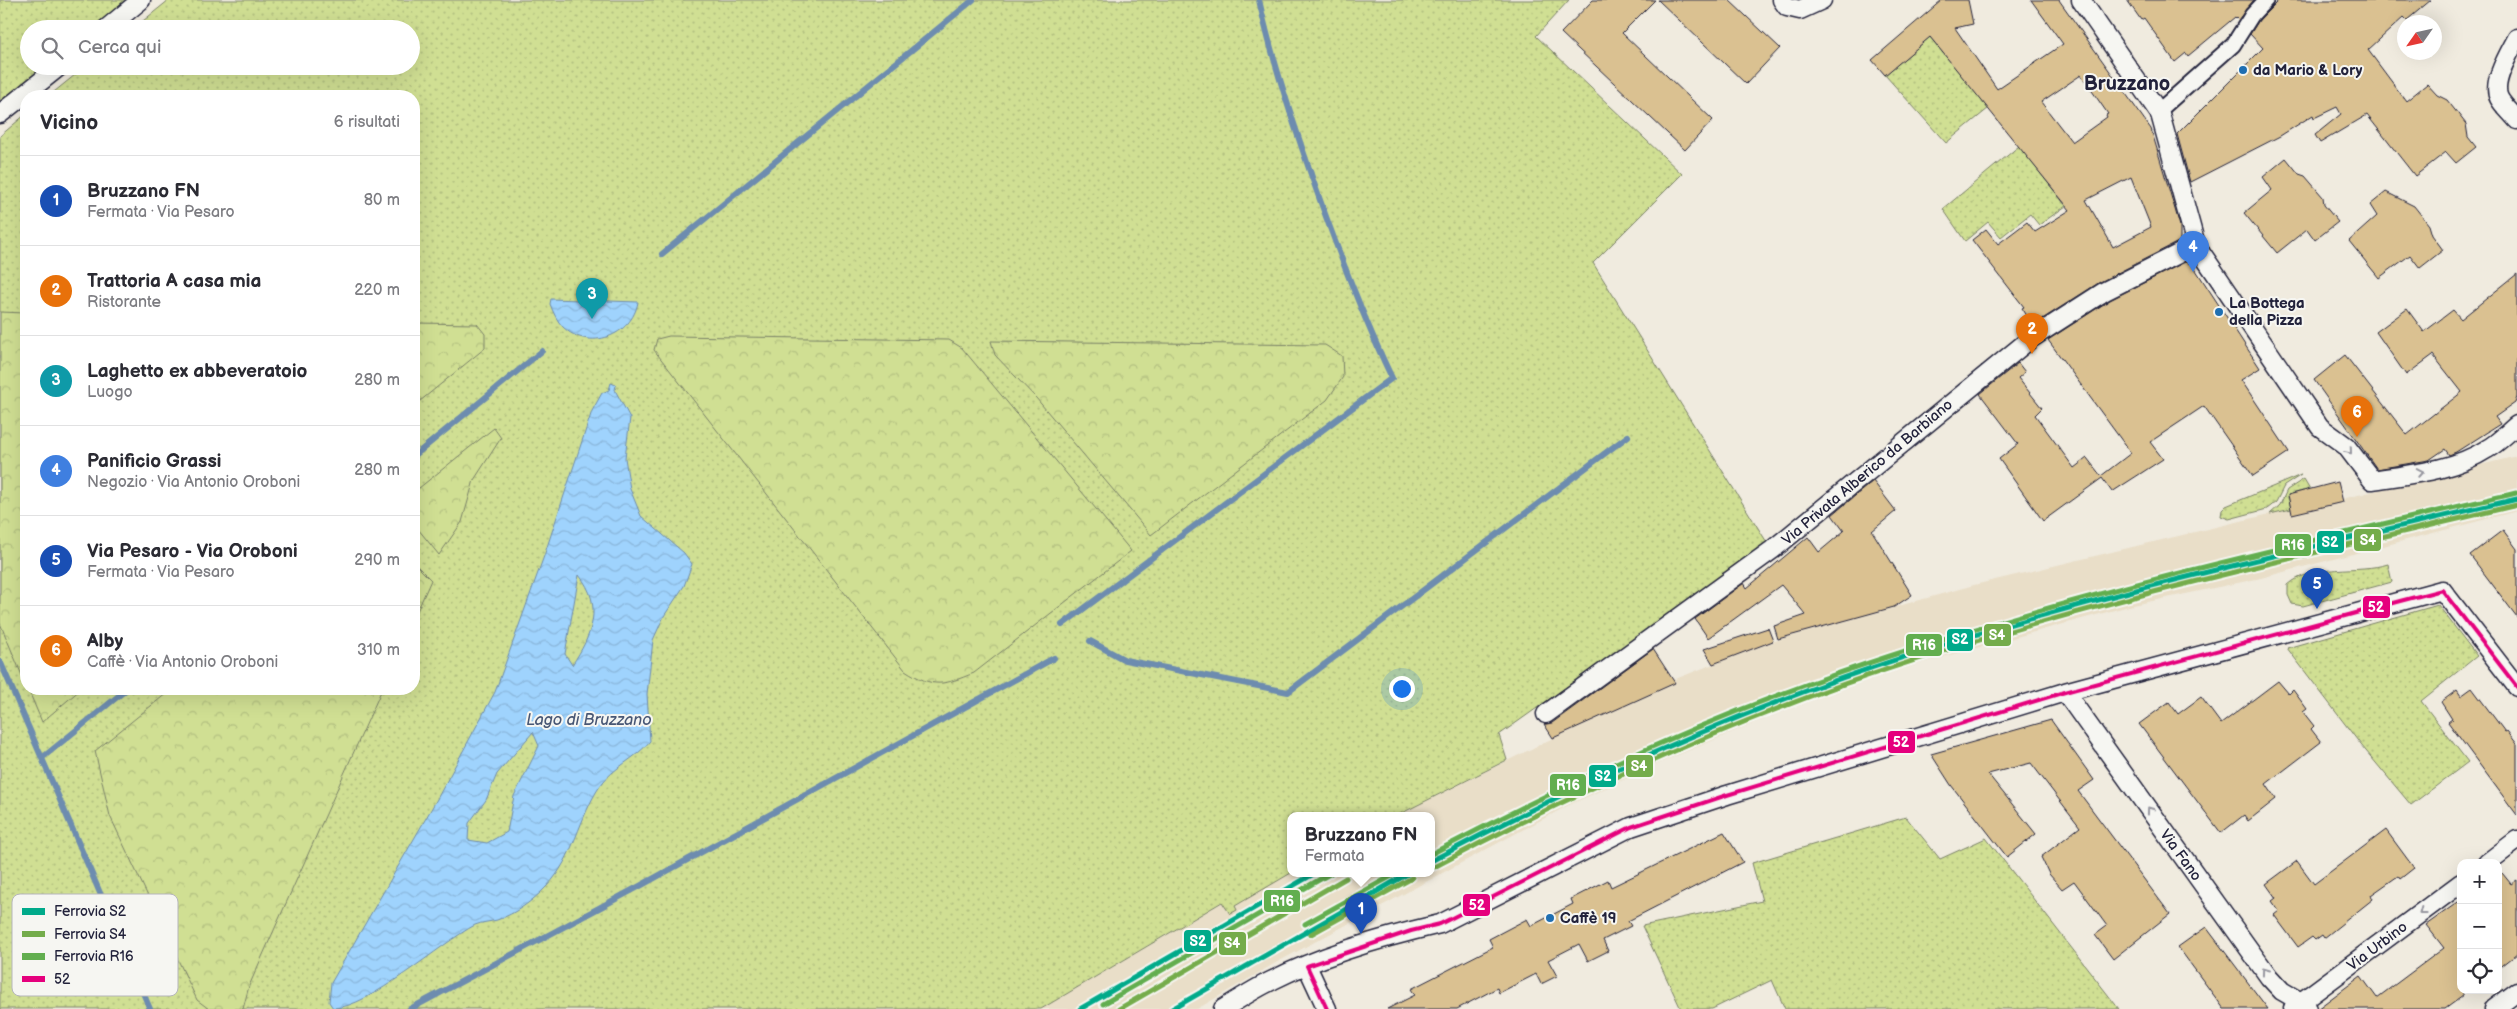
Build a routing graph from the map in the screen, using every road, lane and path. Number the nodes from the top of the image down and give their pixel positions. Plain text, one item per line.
1 (141, 0) edge
2 (1782, 0) edge
3 (1822, 0) edge
4 (2082, 0) edge
5 (2266, 0) edge
6 (117, 20) edge
7 (2517, 38) edge
8 (49, 75) edge
9 (30, 90) edge
10 (20, 98) edge
11 (0, 114) edge
12 (2160, 114) junction
13 (2517, 120) edge
14 (2196, 245) junction
15 (2517, 425) edge
16 (2517, 687) edge
17 (2065, 692) junction
18 (1546, 714) dead end
19 (2517, 840) edge
20 (2492, 859) edge
21 (2457, 886) edge
22 (1307, 966) junction
23 (2517, 992) edge
24 (2300, 1007) edge
25 (1223, 1009) edge
26 (1327, 1009) edge
27 (2494, 1009) edge

1 - 6 street
2 - 3 street
4 - 12 street
5 - 12 street
7 - 13 street
8 - 9 street
10 - 11 street
12 - 14 street
14 -> 15 street
14 - 18 street, Via Privata Alberico da Barbiano
16 - 17 street
17 - 22 street
24 -> 17 street, Via Fano
19 - 20 street
21 -> 24 street, Via Urbino
22 - 25 street
22 - 26 street
23 - 27 street

